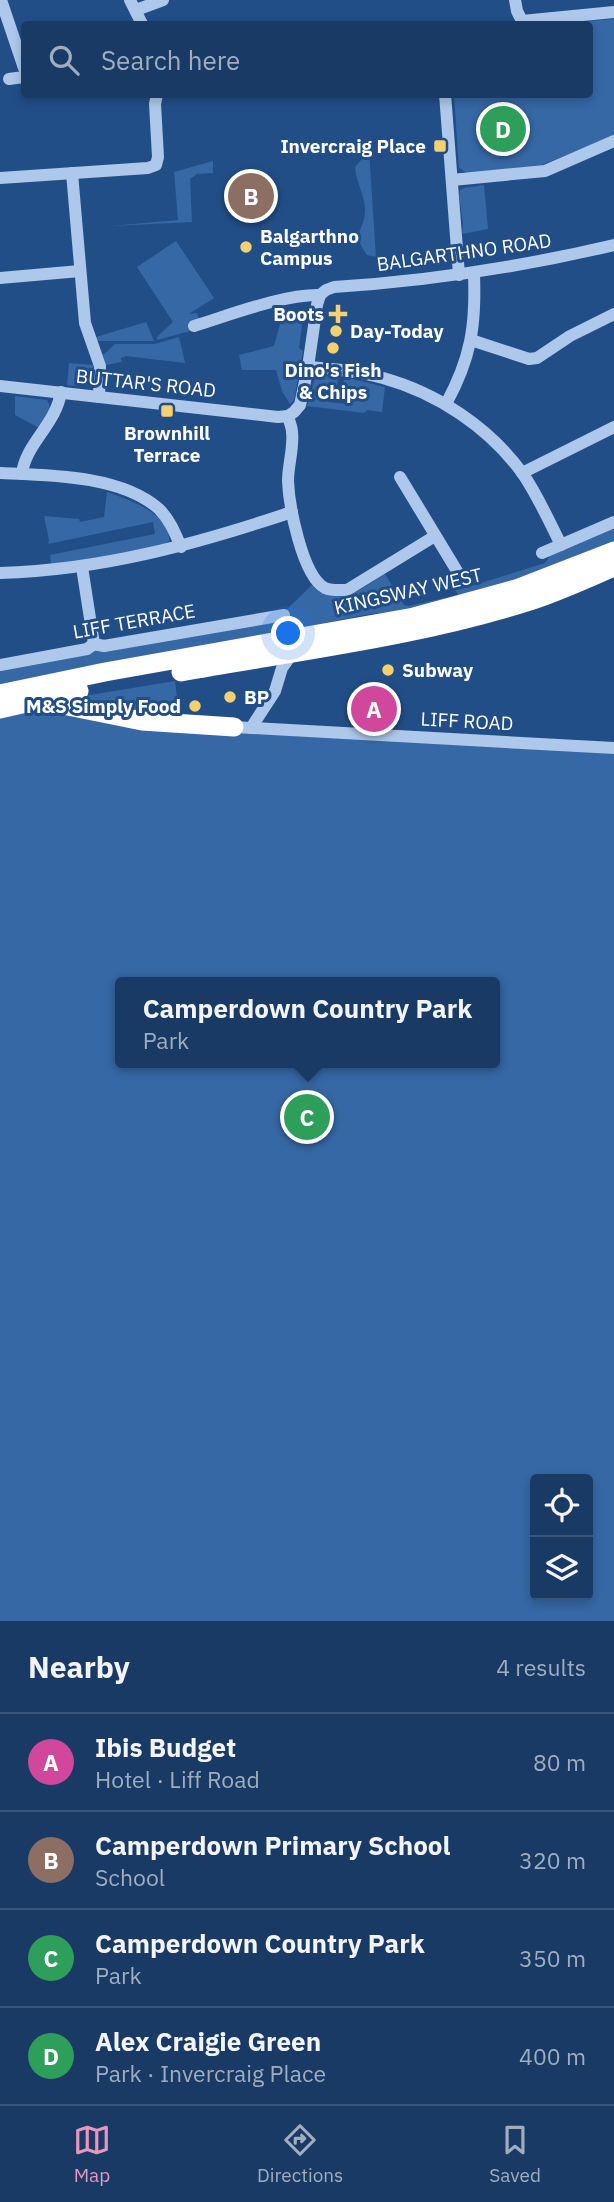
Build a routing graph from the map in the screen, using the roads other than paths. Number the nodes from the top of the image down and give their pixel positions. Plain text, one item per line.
1 (1, 0) edge
2 (163, 0) edge
3 (515, 0) edge
4 (133, 5) edge
5 (598, 7) edge
6 (614, 12) edge
7 (141, 21) edge
8 (520, 21) edge
9 (531, 21) edge
10 (21, 59) edge
11 (21, 77) edge
12 (9, 79) dead end
13 (156, 98) edge
14 (445, 98) edge
15 (614, 141) edge
16 (72, 173) junction
17 (0, 178) edge
18 (452, 180) junction
19 (614, 245) edge
20 (80, 271) junction
21 (474, 274) junction
22 (459, 275) junction
23 (0, 278) edge
24 (320, 295) junction
25 (614, 314) edge
26 (194, 326) dead end
27 (471, 340) junction
28 (308, 367) junction
29 (0, 386) edge
30 (61, 393) junction
31 (99, 397) junction
32 (446, 404) junction
33 (288, 416) junction
34 (614, 426) edge
35 (0, 473) edge
36 (522, 473) junction
37 (22, 474) junction
38 (400, 477) dead end
39 (292, 512) junction
40 (614, 522) edge
41 (435, 536) junction
42 (561, 545) junction
43 (181, 547) junction
44 (614, 551) edge
45 (542, 553) dead end
46 (82, 567) junction
47 (614, 568) edge
48 (0, 573) edge
49 (460, 576) dead end
50 (277, 613) dead end
51 (94, 644) junction
52 (292, 654) junction
53 (0, 665) edge
54 (0, 694) edge
55 (38, 700) junction
56 (0, 709) edge
57 (243, 727) junction
58 (614, 748) edge

1 - 10 street
2 - 4 street
3 - 8 street
4 - 7 street
5 - 6 street
5 - 9 street
11 - 12 street
13 - 16 street
14 - 18 street
15 - 18 street
16 - 17 street
16 - 20 street
18 - 22 street
19 - 21 street, BALGARTHNO ROAD
20 - 23 street
20 - 31 street
21 - 22 street, BALGARTHNO ROAD
21 - 27 street
22 - 24 street, BALGARTHNO ROAD
24 - 26 street, BALGARTHNO ROAD
24 - 28 street
25 - 27 street
27 - 32 street
28 - 32 street
28 - 33 street
29 - 30 street, BUTTAR'S ROAD
30 - 31 street, BUTTAR'S ROAD
30 - 37 street
31 - 33 street, BUTTAR'S ROAD
32 - 36 street
33 - 39 street
34 - 36 street
35 - 37 street
36 - 42 street
37 - 43 street
38 - 41 street
39 - 41 street
39 - 43 street
40 - 42 street
41 - 49 street
42 - 45 street
43 - 46 street
44 - 54 highway, KINGSWAY WEST
46 - 48 street
46 - 51 street
47 - 52 highway, KINGSWAY WEST
50 - 51 street, LIFF TERRACE
51 - 53 street, LIFF TERRACE
52 - 55 highway, KINGSWAY WEST
52 - 57 street
55 - 56 highway, KINGSWAY WEST
55 - 57 highway
57 - 58 street, LIFF ROAD

